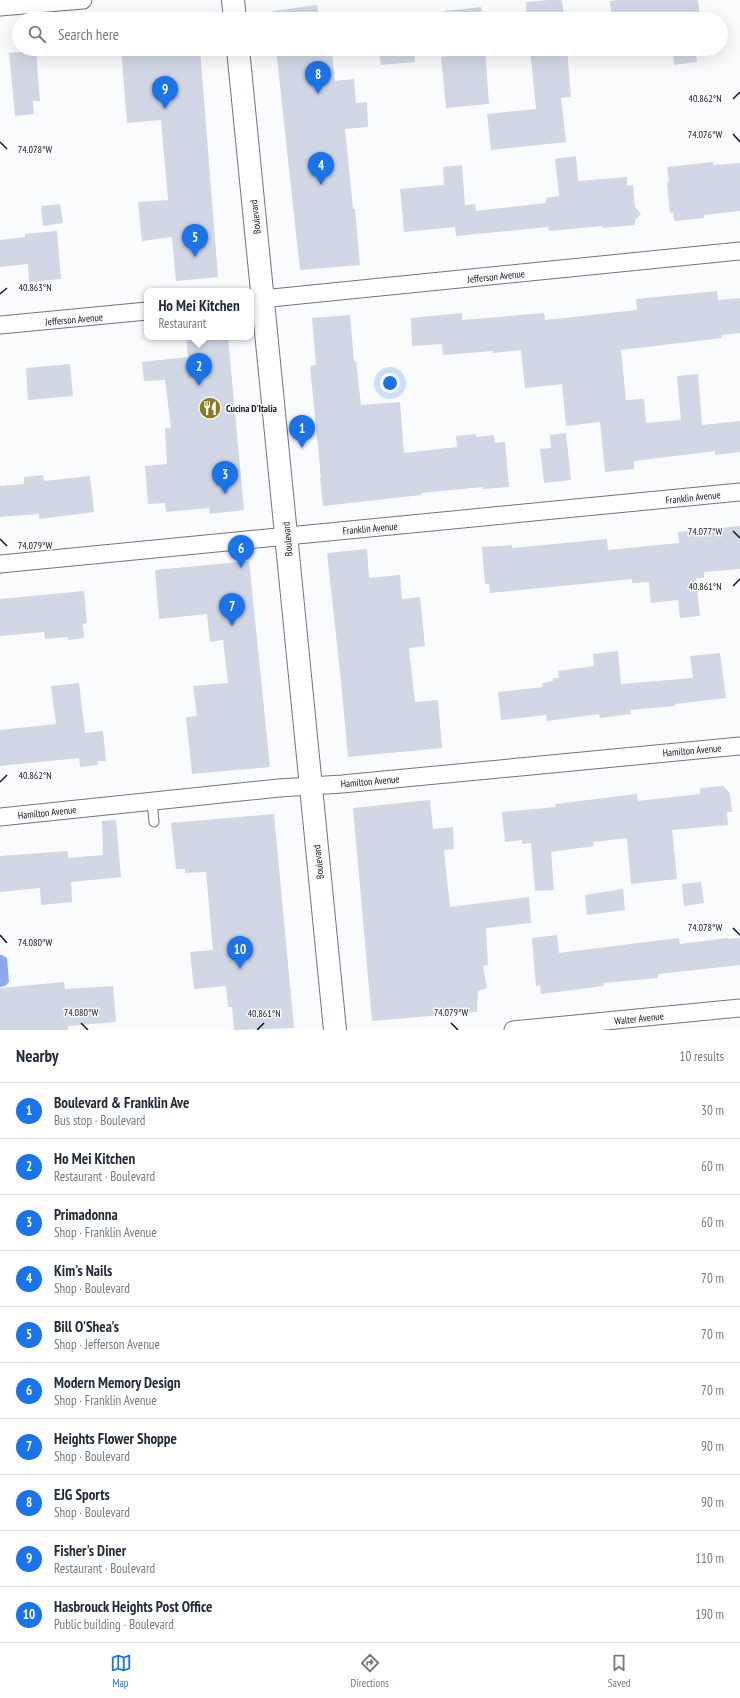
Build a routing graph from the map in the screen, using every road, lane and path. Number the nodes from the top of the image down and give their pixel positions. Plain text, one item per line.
1 (83, 0) edge
2 (233, 0) edge
3 (0, 7) edge
4 (234, 12) edge
5 (239, 56) edge
6 (740, 251) edge
7 (257, 300) edge
8 (144, 311) edge
9 (0, 325) edge
10 (740, 492) edge
11 (287, 535) junction
12 (0, 564) edge
13 (740, 746) edge
14 (310, 787) junction
15 (152, 802) junction
16 (0, 817) edge
17 (154, 822) dead end
18 (740, 1008) edge
19 (336, 1030) edge
20 (513, 1030) edge

1 - 3 street
2 - 4 street
5 - 7 street, Boulevard
6 - 7 street, Jefferson Avenue
7 - 11 street, Boulevard
8 - 9 street, Jefferson Avenue
10 - 11 street, Franklin Avenue
11 - 12 street, Franklin Avenue
11 - 14 street, Boulevard
13 - 14 street, Hamilton Avenue
14 - 15 street, Hamilton Avenue
14 - 19 street, Boulevard
15 - 16 street, Hamilton Avenue
15 - 17 lane
18 - 20 street, Walter Avenue

